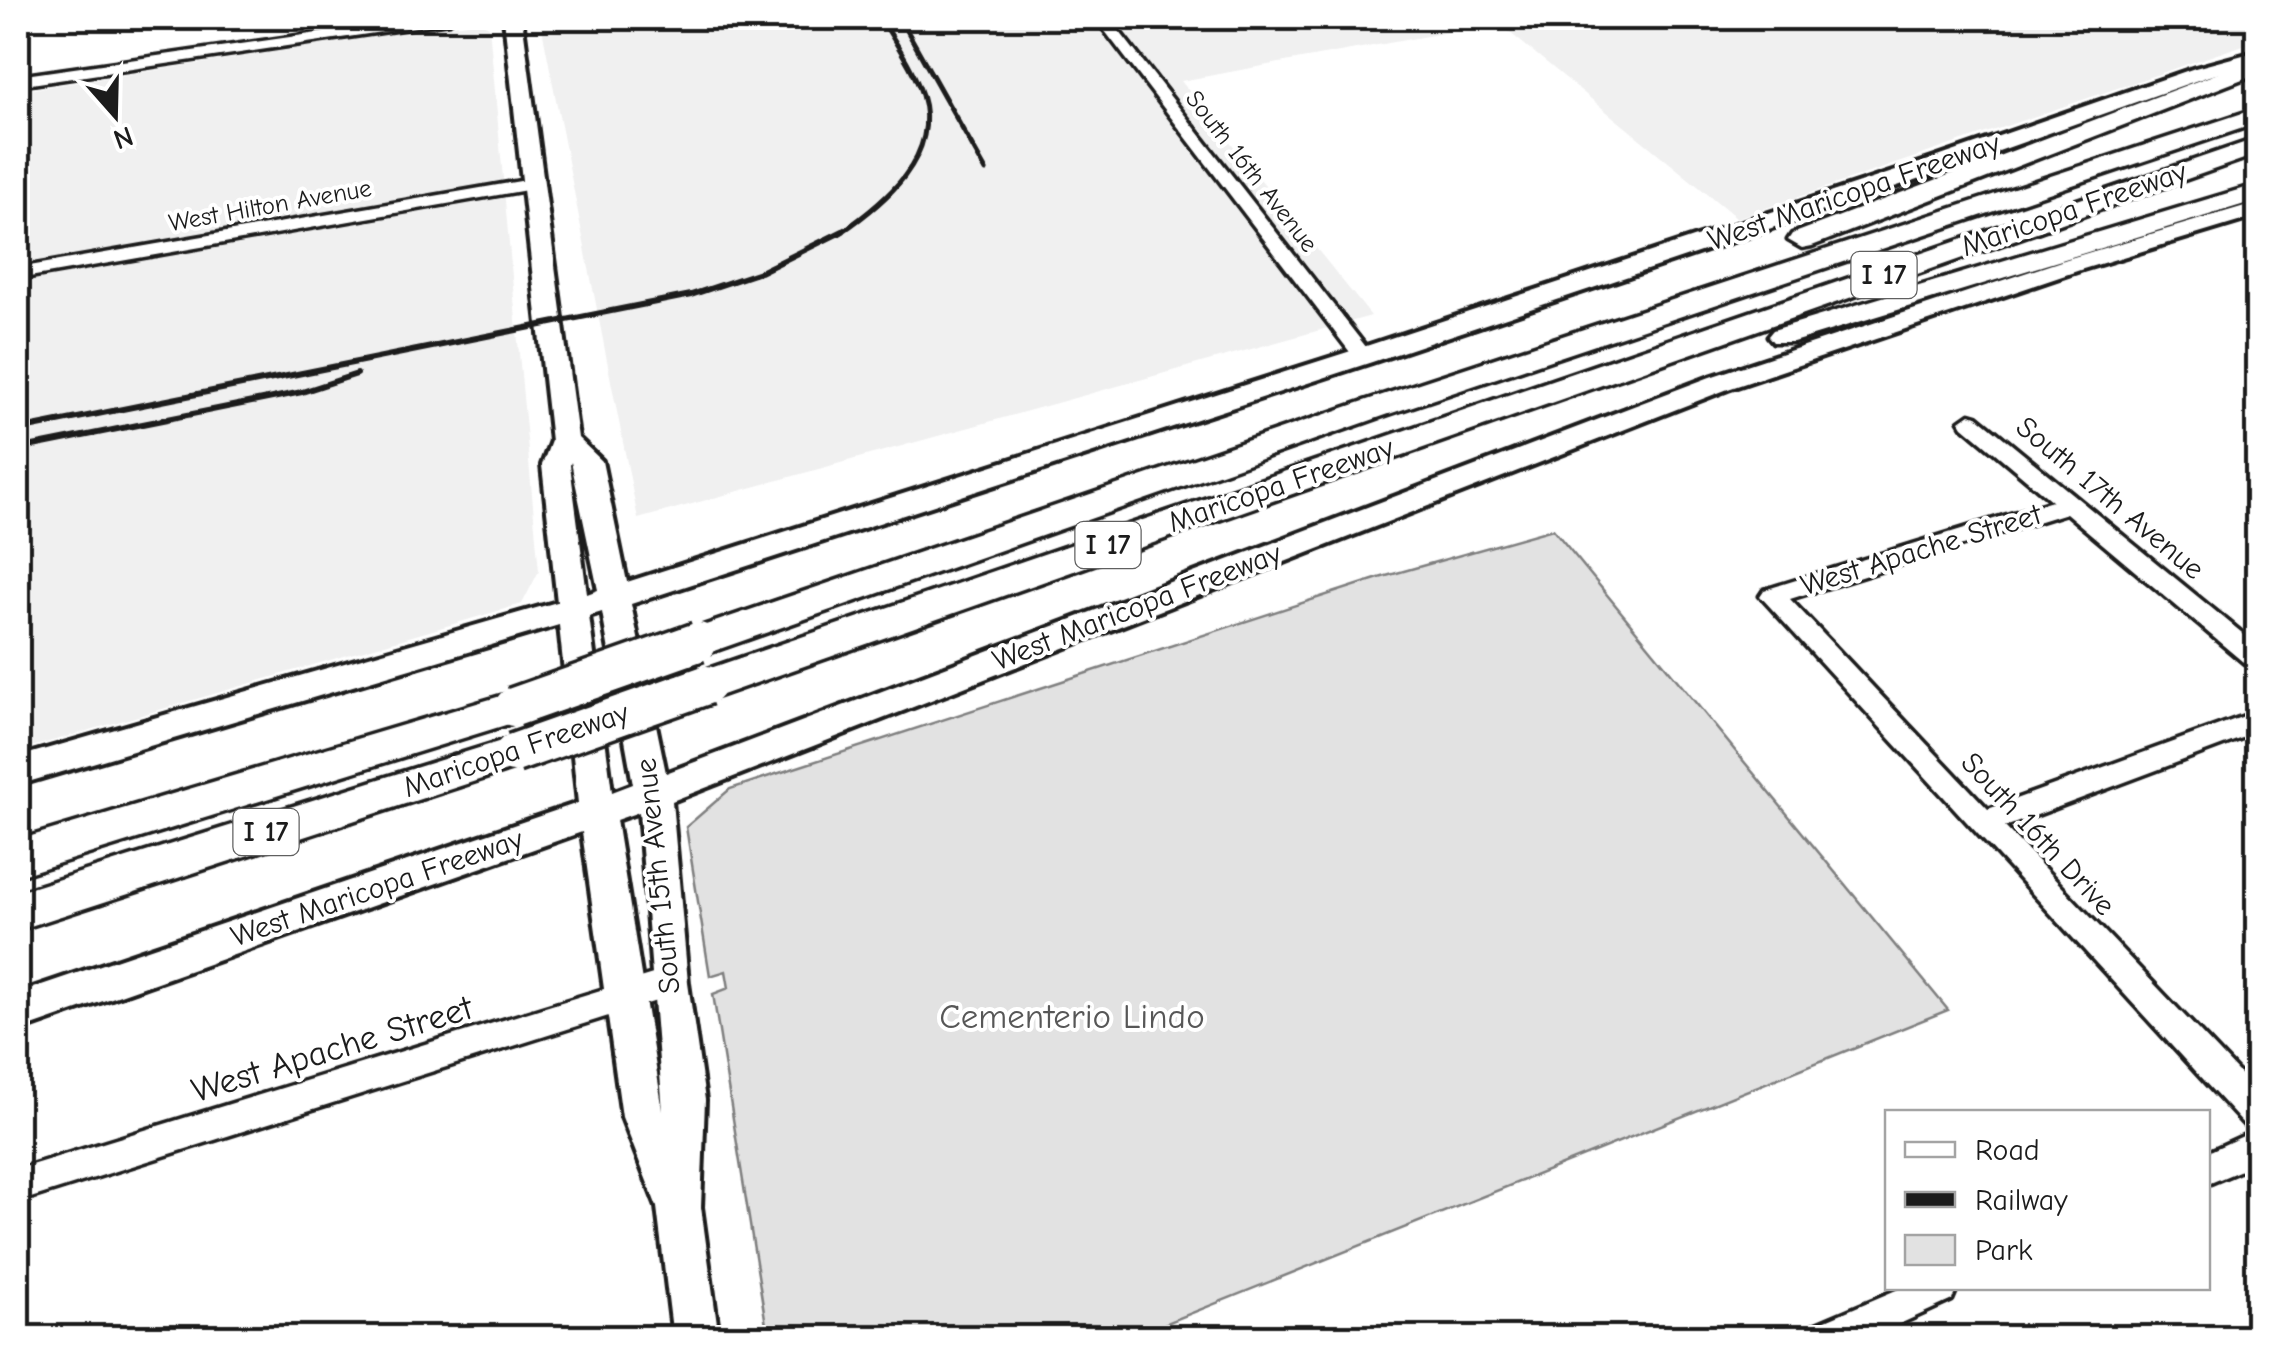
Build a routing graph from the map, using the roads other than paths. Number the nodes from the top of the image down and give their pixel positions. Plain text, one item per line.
1 (449, 18) edge
2 (513, 18) edge
3 (1102, 18) edge
4 (2258, 57) edge
5 (2258, 66) edge
6 (18, 81) edge
7 (2258, 114) edge
8 (2258, 145) edge
9 (532, 184) junction
10 (2258, 192) edge
11 (2258, 209) edge
12 (18, 274) edge
13 (1364, 356) junction
14 (1528, 356) junction
15 (1511, 405) junction
16 (1970, 421) dead end
17 (565, 441) junction
18 (2070, 504) junction
19 (617, 596) junction
20 (1772, 596) joint
21 (570, 608) junction
22 (2258, 660) edge
23 (2258, 722) edge
24 (18, 771) edge
25 (653, 792) junction
26 (597, 812) junction
27 (1983, 823) junction
28 (18, 858) edge
29 (18, 912) edge
30 (668, 983) junction
31 (626, 996) junction
32 (18, 1012) edge
33 (2258, 1117) edge
34 (2258, 1146) edge
35 (2210, 1167) edge
36 (18, 1186) edge
37 (679, 1207) junction
38 (1936, 1290) edge
39 (696, 1338) edge
40 (1828, 1338) edge

1 - 6 street
2 - 9 main road, South 15th Avenue
3 - 13 street, South 16th Avenue
4 - 13 main road, West Maricopa Freeway
5 - 14 highway
7 - 14 highway, Maricopa Freeway / I 17
8 - 15 highway, Maricopa Freeway / I 17
9 - 12 street, West Hilton Avenue
9 - 17 main road, South 15th Avenue
10 - 15 highway
11 - 25 main road, West Maricopa Freeway
13 - 19 main road, West Maricopa Freeway
14 - 28 highway, Maricopa Freeway / I 17, bridge
15 - 29 highway, Maricopa Freeway / I 17, bridge
16 - 18 street, South 17th Avenue
17 - 19 main road, South 15th Avenue
17 - 21 main road, South 15th Avenue
18 - 20 street, West Apache Street
18 - 22 street, South 17th Avenue
19 - 21 main road, West Maricopa Freeway
19 - 25 main road, South 15th Avenue
20 - 27 street, South 16th Drive
21 - 24 main road, West Maricopa Freeway
21 - 26 main road, South 15th Avenue
23 - 27 street
25 - 26 main road, West Maricopa Freeway
25 - 30 main road, South 15th Avenue
26 - 31 main road, South 15th Avenue
26 - 32 main road, West Maricopa Freeway
27 - 33 street, South 16th Drive
30 - 31 street, West Apache Street
30 - 37 main road, South 15th Avenue
31 - 36 street, West Apache Street
31 - 37 main road, South 15th Avenue
34 - 35 street
37 - 39 main road, South 15th Avenue
38 - 40 street

